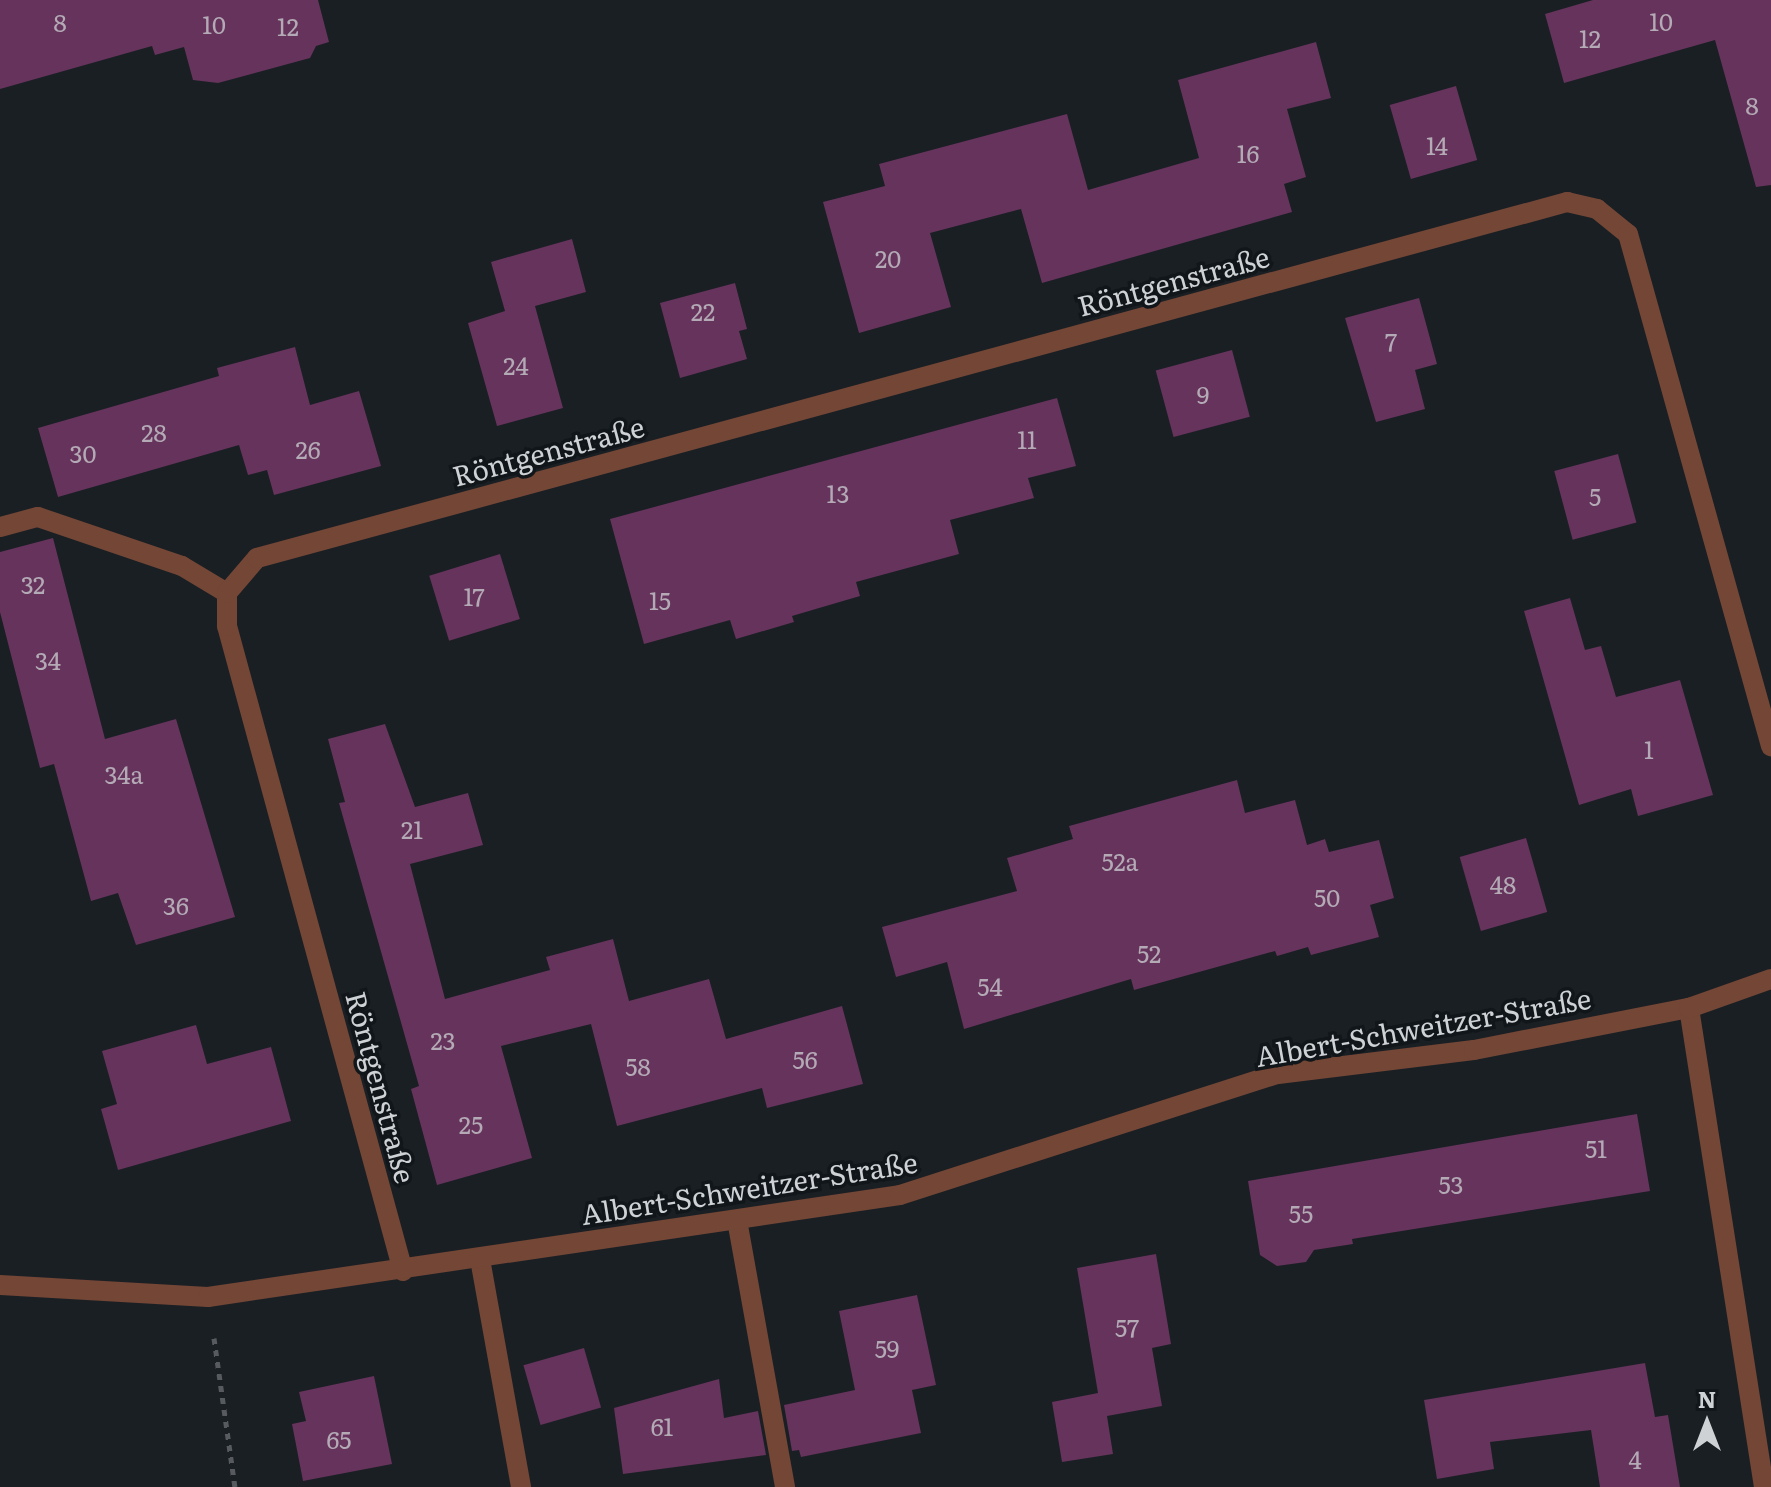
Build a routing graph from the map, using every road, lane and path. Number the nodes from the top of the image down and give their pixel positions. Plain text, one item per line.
1 (0, 527) edge
2 (227, 593) junction
3 (1771, 746) edge
4 (1771, 979) edge
5 (1689, 1008) junction
6 (737, 1220) junction
7 (480, 1259) junction
8 (403, 1271) junction
9 (0, 1285) edge
10 (208, 1297) junction
11 (235, 1487) edge
12 (521, 1487) edge
13 (785, 1487) edge
14 (1764, 1487) edge

1 - 2 street
2 - 3 street, Röntgenstraße
2 - 8 street, Röntgenstraße
4 - 5 street, Albert-Schweitzer-Straße
5 - 6 street, Albert-Schweitzer-Straße
5 - 14 street
6 - 7 street, Albert-Schweitzer-Straße
6 - 13 street
7 - 8 street, Albert-Schweitzer-Straße
7 - 12 street
8 - 10 street, Albert-Schweitzer-Straße
9 - 10 street, Albert-Schweitzer-Straße
10 - 11 path

